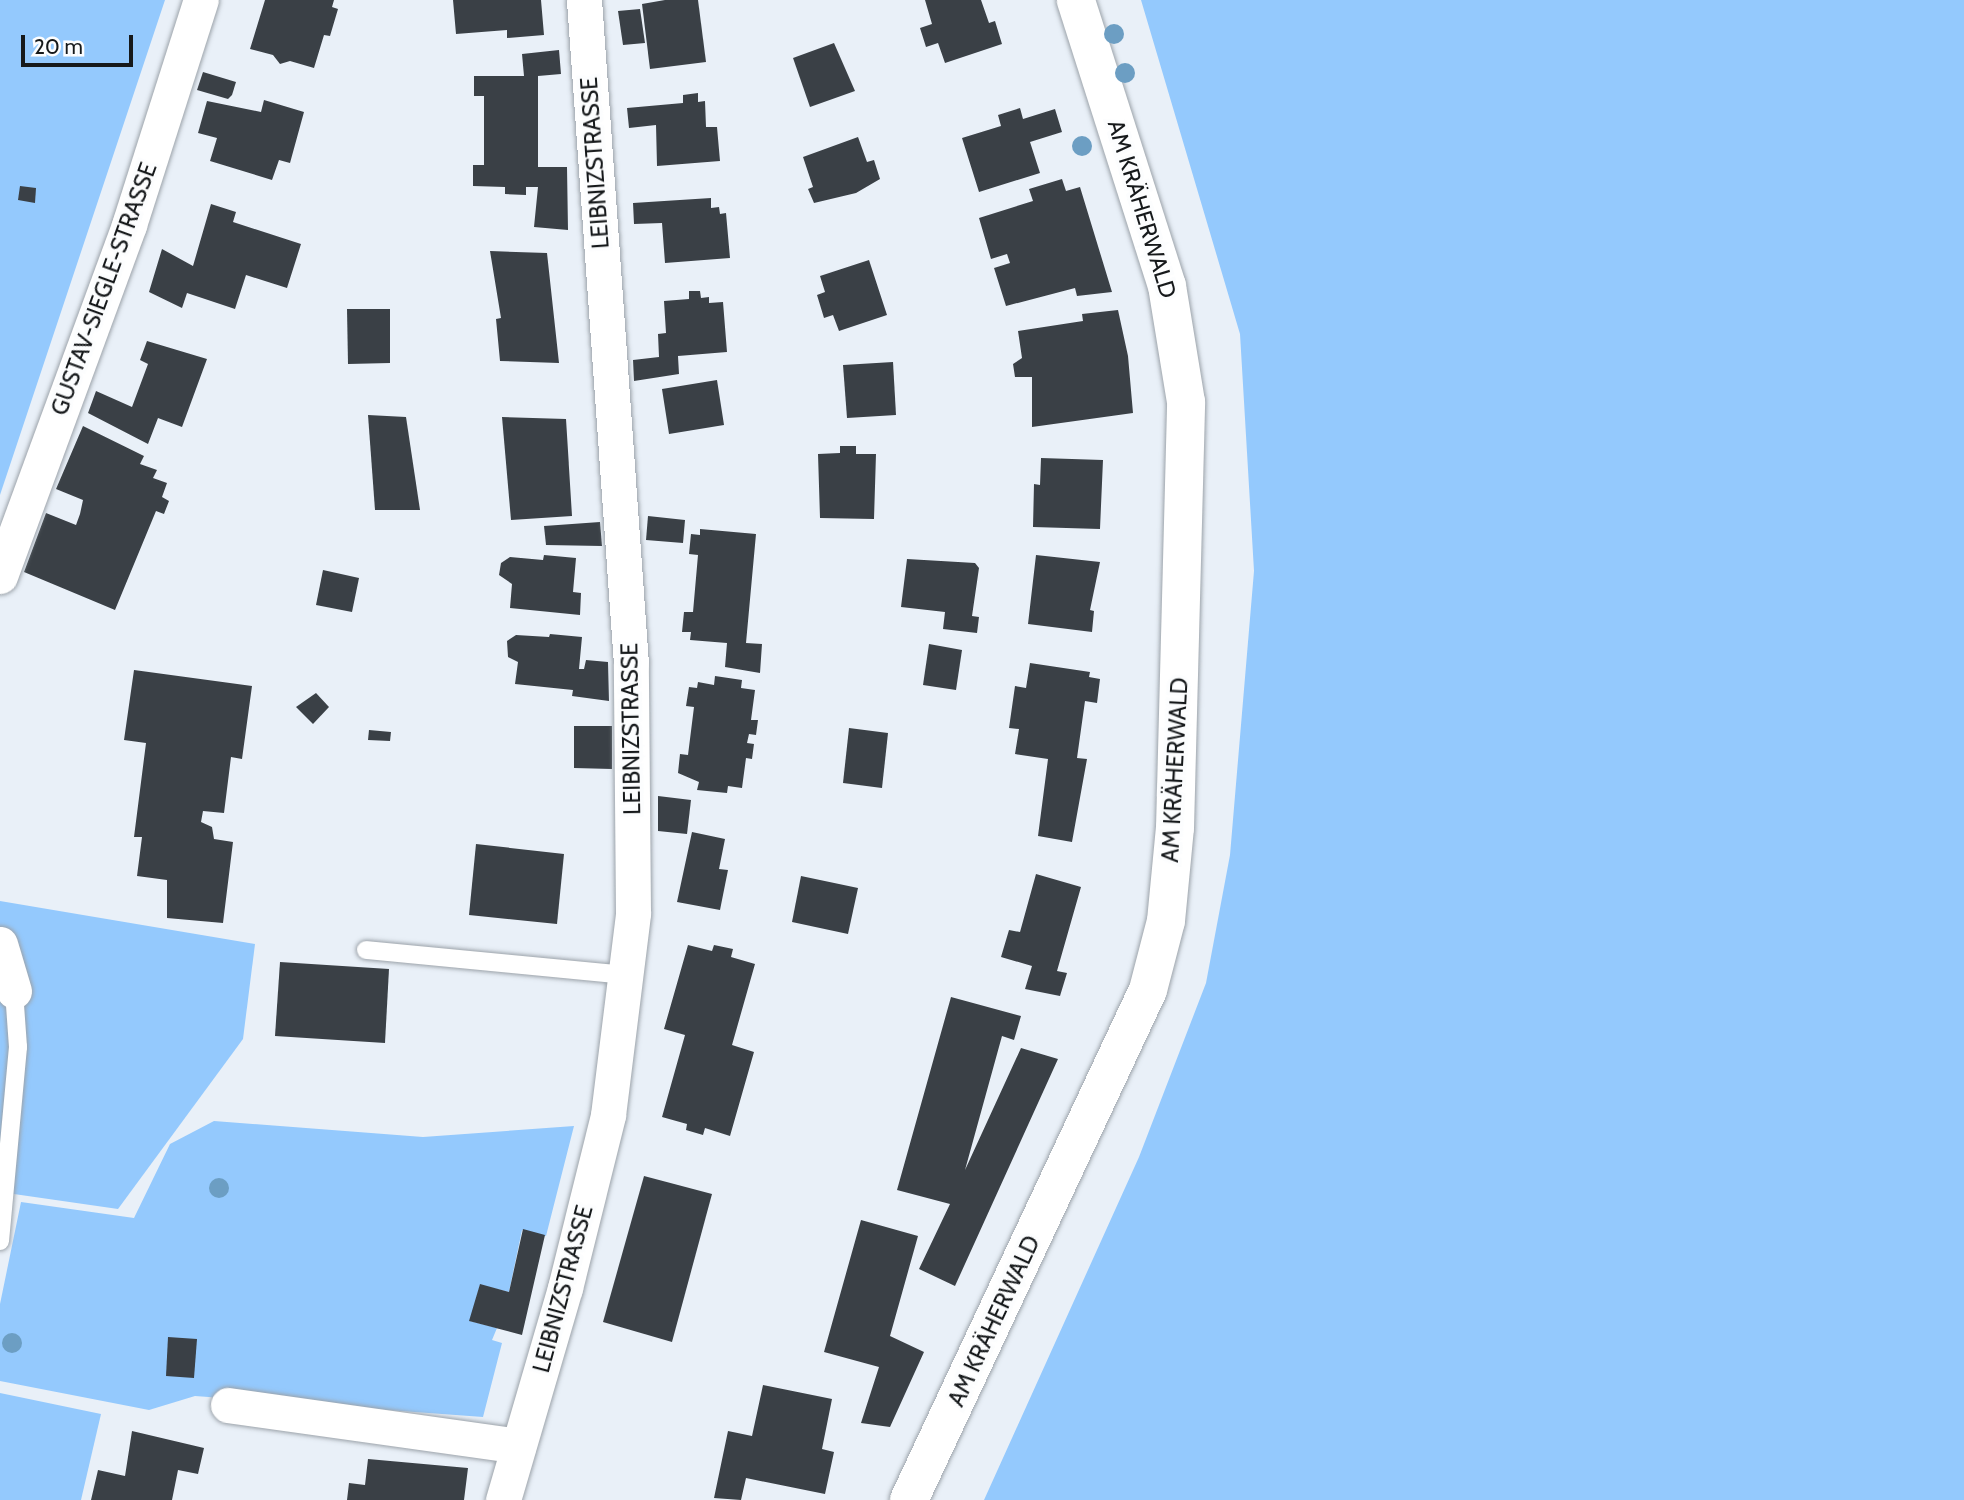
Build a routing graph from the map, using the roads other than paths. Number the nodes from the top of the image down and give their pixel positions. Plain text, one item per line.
1 (201, 0) edge
2 (584, 0) edge
3 (1076, 0) edge
4 (0, 576) edge
5 (0, 944) edge
6 (366, 950) dead end
7 (625, 975) junction
8 (14, 991) joint
9 (0, 1241) edge
10 (228, 1405) dead end
11 (518, 1446) junction
12 (503, 1500) edge
13 (909, 1500) edge

1 - 4 street, GUSTAV-SIEGLE-STRASSE
2 - 7 street, LEIBNIZSTRASSE
3 - 13 main road, AM KRÄHERWALD
5 - 8 street
6 - 7 lane
7 - 11 street, LEIBNIZSTRASSE
8 - 9 lane
10 - 11 street
11 - 12 street, LEIBNIZSTRASSE

